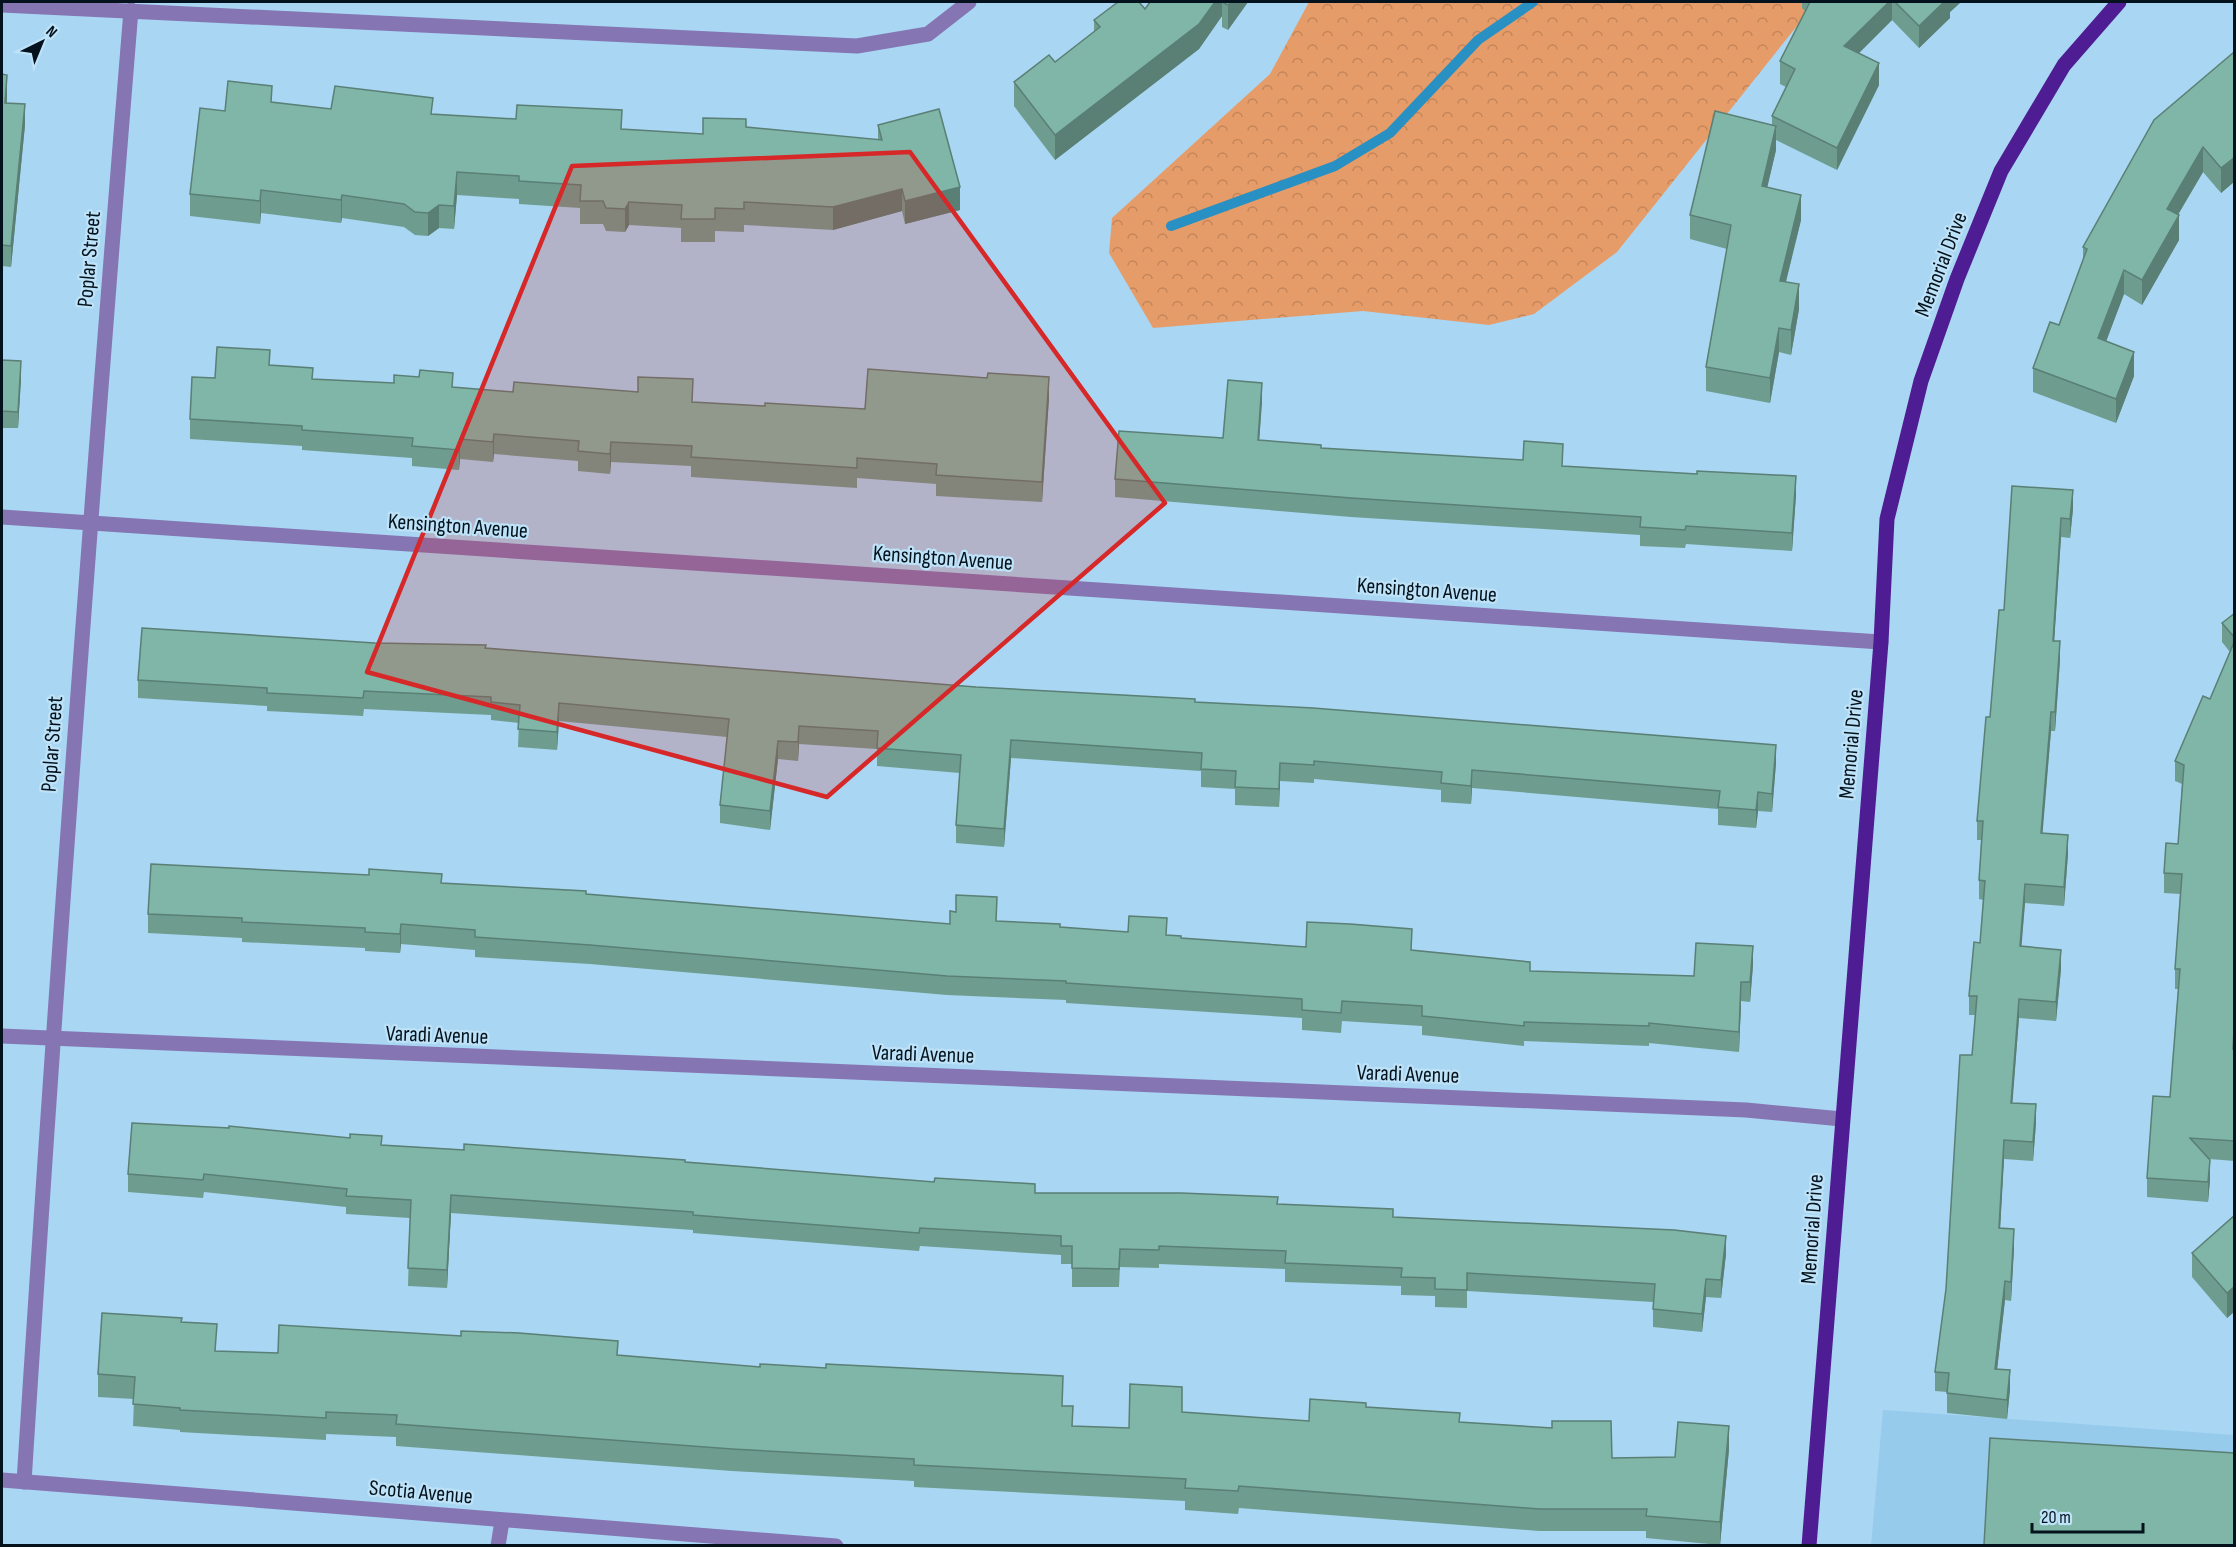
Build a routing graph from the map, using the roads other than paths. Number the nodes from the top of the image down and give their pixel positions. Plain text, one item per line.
1 (969, 2) edge
2 (2119, 2) edge
3 (2, 5) edge
4 (131, 10) junction
5 (2, 517) edge
6 (89, 523) junction
7 (1881, 642) junction
8 (2, 1036) edge
9 (52, 1040) junction
10 (1842, 1119) junction
11 (2, 1480) edge
12 (24, 1482) junction
13 (502, 1521) junction
14 (498, 1545) edge
15 (837, 1545) edge
16 (1809, 1545) edge

1 - 4 street
2 - 7 main road, Memorial Drive
3 - 4 street
4 - 6 street, Poplar Street
5 - 6 street, Kensington Avenue
6 - 7 street, Kensington Avenue
6 - 9 street, Poplar Street
7 - 10 main road, Memorial Drive
8 - 9 street, Varadi Avenue
9 - 10 street, Varadi Avenue
9 - 12 street, Poplar Street
10 - 16 main road, Memorial Drive
11 - 12 street, Scotia Avenue
12 - 13 street, Scotia Avenue
13 - 14 street
13 - 15 street, Scotia Avenue

